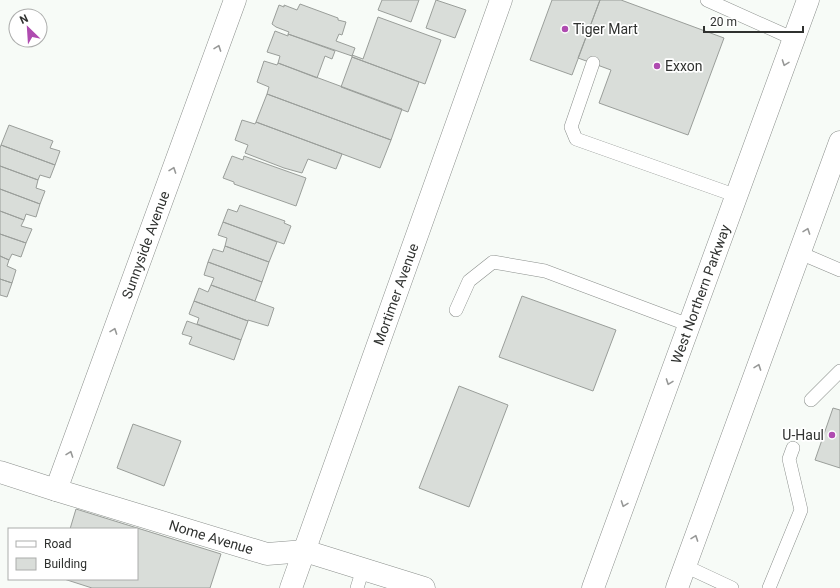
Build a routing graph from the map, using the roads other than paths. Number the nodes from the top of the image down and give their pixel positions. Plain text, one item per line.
1 (235, 0) edge
2 (501, 0) edge
3 (707, 0) edge
4 (808, 0) edge
5 (794, 39) junction
6 (593, 63) dead end
7 (840, 142) edge
8 (737, 196) junction
9 (800, 253) junction
10 (840, 270) edge
11 (456, 310) dead end
12 (689, 325) junction
13 (840, 371) edge
14 (812, 400) dead end
15 (793, 448) dead end
16 (0, 472) edge
17 (56, 490) junction
18 (305, 551) junction
19 (685, 566) junction
20 (360, 579) edge
21 (291, 588) edge
22 (424, 588) edge
23 (594, 588) edge
24 (677, 588) edge
25 (732, 588) edge
26 (769, 588) edge

17 -> 1 street, Sunnyside Avenue
2 - 18 street, Mortimer Avenue
3 - 5 lane
4 - 5 street, West Northern Parkway
5 -> 8 street, West Northern Parkway
6 - 8 lane
9 -> 7 street
8 - 12 street, West Northern Parkway
9 - 10 lane
19 -> 9 street
11 - 12 lane
12 -> 23 street, West Northern Parkway
13 - 14 lane
15 - 26 lane
16 - 17 street, Nome Avenue
17 - 18 street, Nome Avenue
18 - 20 street, Nome Avenue
18 - 21 street, Mortimer Avenue
19 - 24 street
19 - 25 lane
20 - 22 street, Nome Avenue

